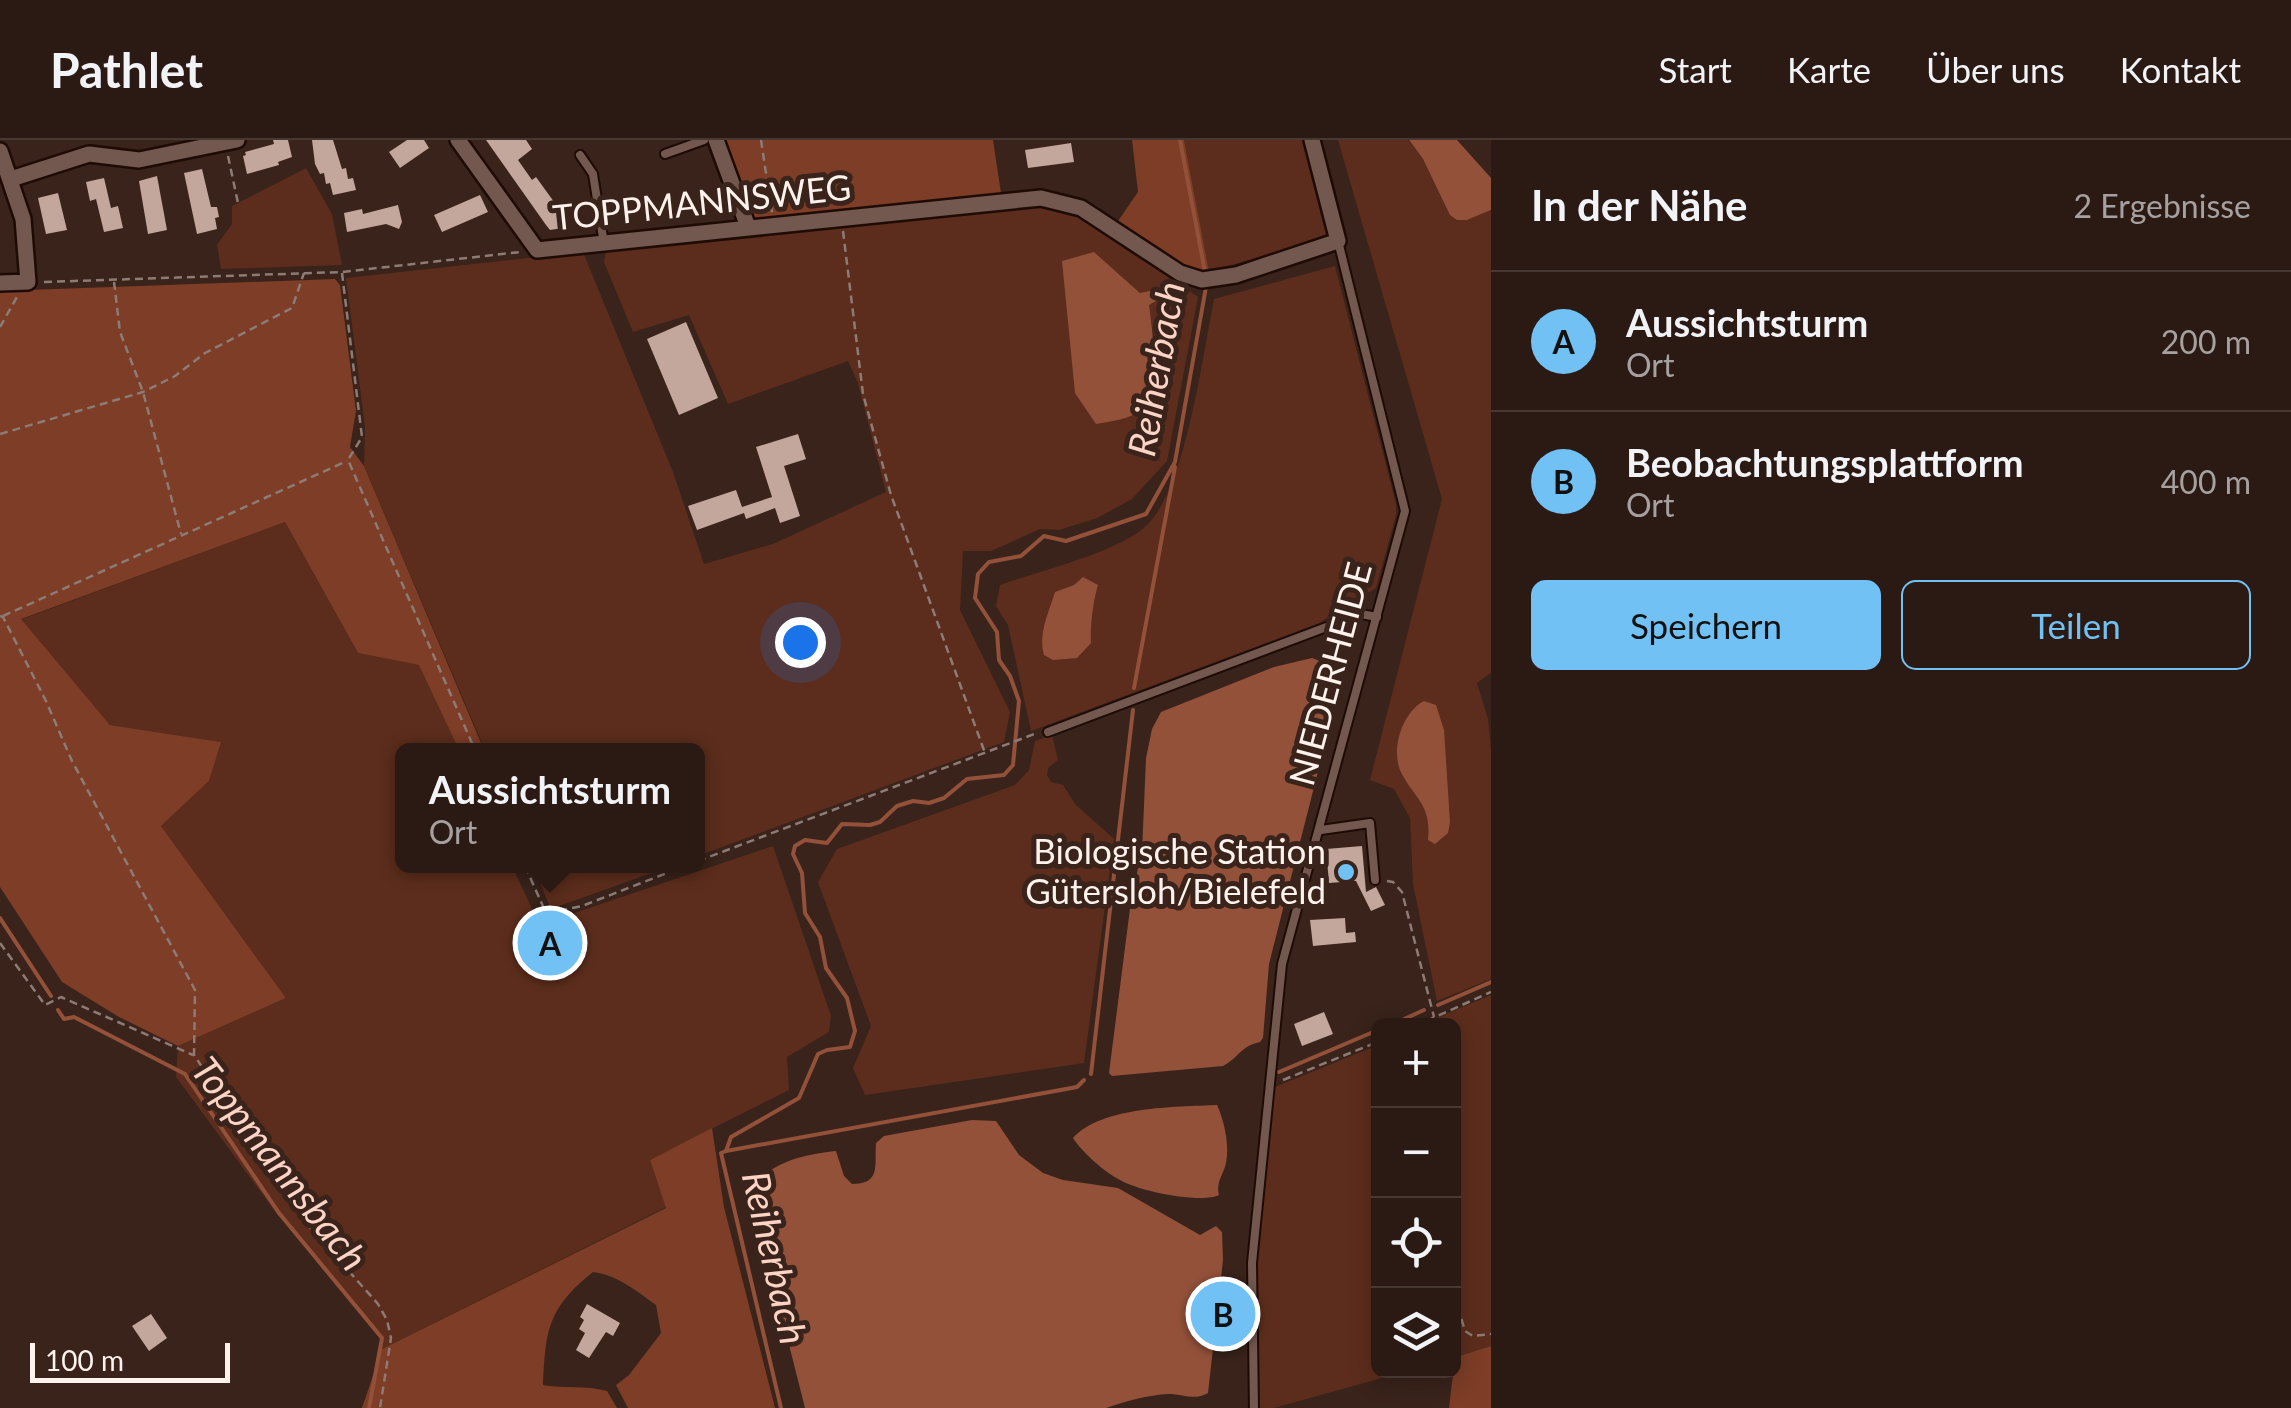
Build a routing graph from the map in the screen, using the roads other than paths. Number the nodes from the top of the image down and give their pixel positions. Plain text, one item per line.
1 (458, 140) edge
2 (704, 140) edge
3 (716, 140) edge
4 (1312, 140) edge
5 (231, 141) edge
6 (0, 151) edge
7 (665, 154) dead end
8 (580, 155) dead end
9 (11, 178) junction
10 (748, 227) junction
11 (1338, 241) junction
12 (604, 244) junction
13 (0, 283) edge
14 (1376, 616) junction
15 (1048, 732) road end
16 (1321, 830) junction
17 (1375, 880) road end
18 (1254, 1408) edge

1 - 12 street, TOPPMANNSWEG
2 - 7 lane
3 - 10 street
4 - 11 street, NIEDERHEIDE
5 - 9 street
6 - 9 street
8 - 12 lane
9 - 13 street
10 - 11 street, TOPPMANNSWEG
10 - 12 street, TOPPMANNSWEG
11 - 14 lane, NIEDERHEIDE
14 - 15 lane
14 - 16 lane, NIEDERHEIDE
16 - 17 lane
16 - 18 lane, NIEDERHEIDE

